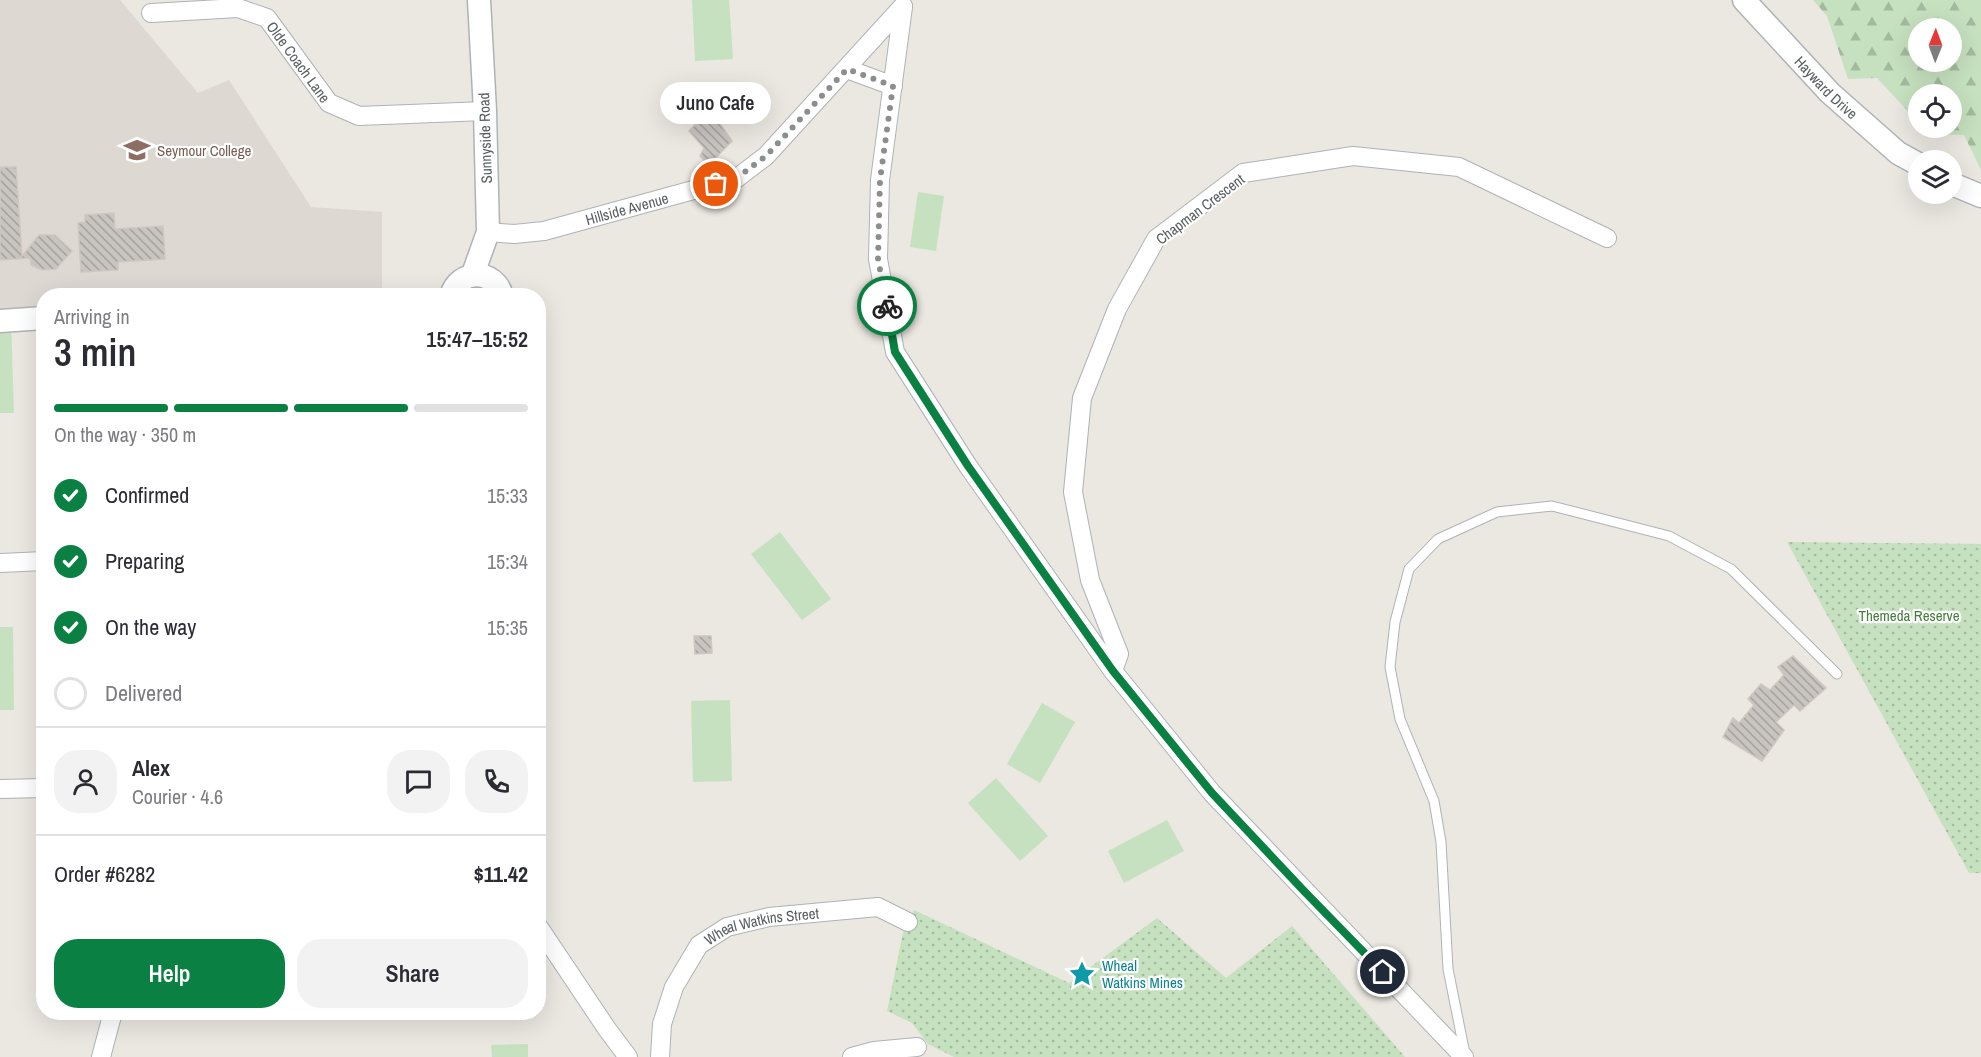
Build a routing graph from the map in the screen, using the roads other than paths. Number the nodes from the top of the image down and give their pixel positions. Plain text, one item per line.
1 (479, 0) edge
2 (1744, 0) edge
3 (903, 3) edge
4 (151, 13) dead end
5 (847, 69) junction
6 (893, 86) junction
7 (485, 111) junction
8 (1908, 159) edge
9 (1962, 188) edge
10 (1981, 196) edge
11 (488, 232) junction
12 (1607, 238) dead end
13 (473, 274) junction
14 (456, 288) edge
15 (498, 288) edge
16 (36, 319) edge
17 (0, 321) edge
18 (36, 561) edge
19 (0, 563) edge
20 (1113, 671) junction
21 (1838, 674) dead end
22 (36, 788) edge
23 (0, 789) edge
24 (908, 922) dead end
25 (546, 938) edge
26 (111, 1020) edge
27 (917, 1047) dead end
28 (100, 1057) edge
29 (628, 1057) edge
30 (660, 1057) edge
31 (852, 1057) edge
32 (1465, 1057) edge

1 - 7 street, Sunnyside Road
2 - 8 street, Hayward Drive
3 - 5 street, Hillside Avenue
3 - 6 street
4 - 7 street, Olde Coach Lane
5 - 6 street
5 - 11 street, Hillside Avenue
6 - 20 street
7 - 11 street, Sunnyside Road
9 - 10 street
11 - 13 street, Sunnyside Road
12 - 20 street, Chapman Crescent
13 - 14 street
13 - 15 street
16 - 17 street
18 - 19 street
20 - 32 street
21 - 32 lane
22 - 23 street
24 - 30 street, Wheal Watkins Street
25 - 29 street
26 - 28 street
27 - 31 street

